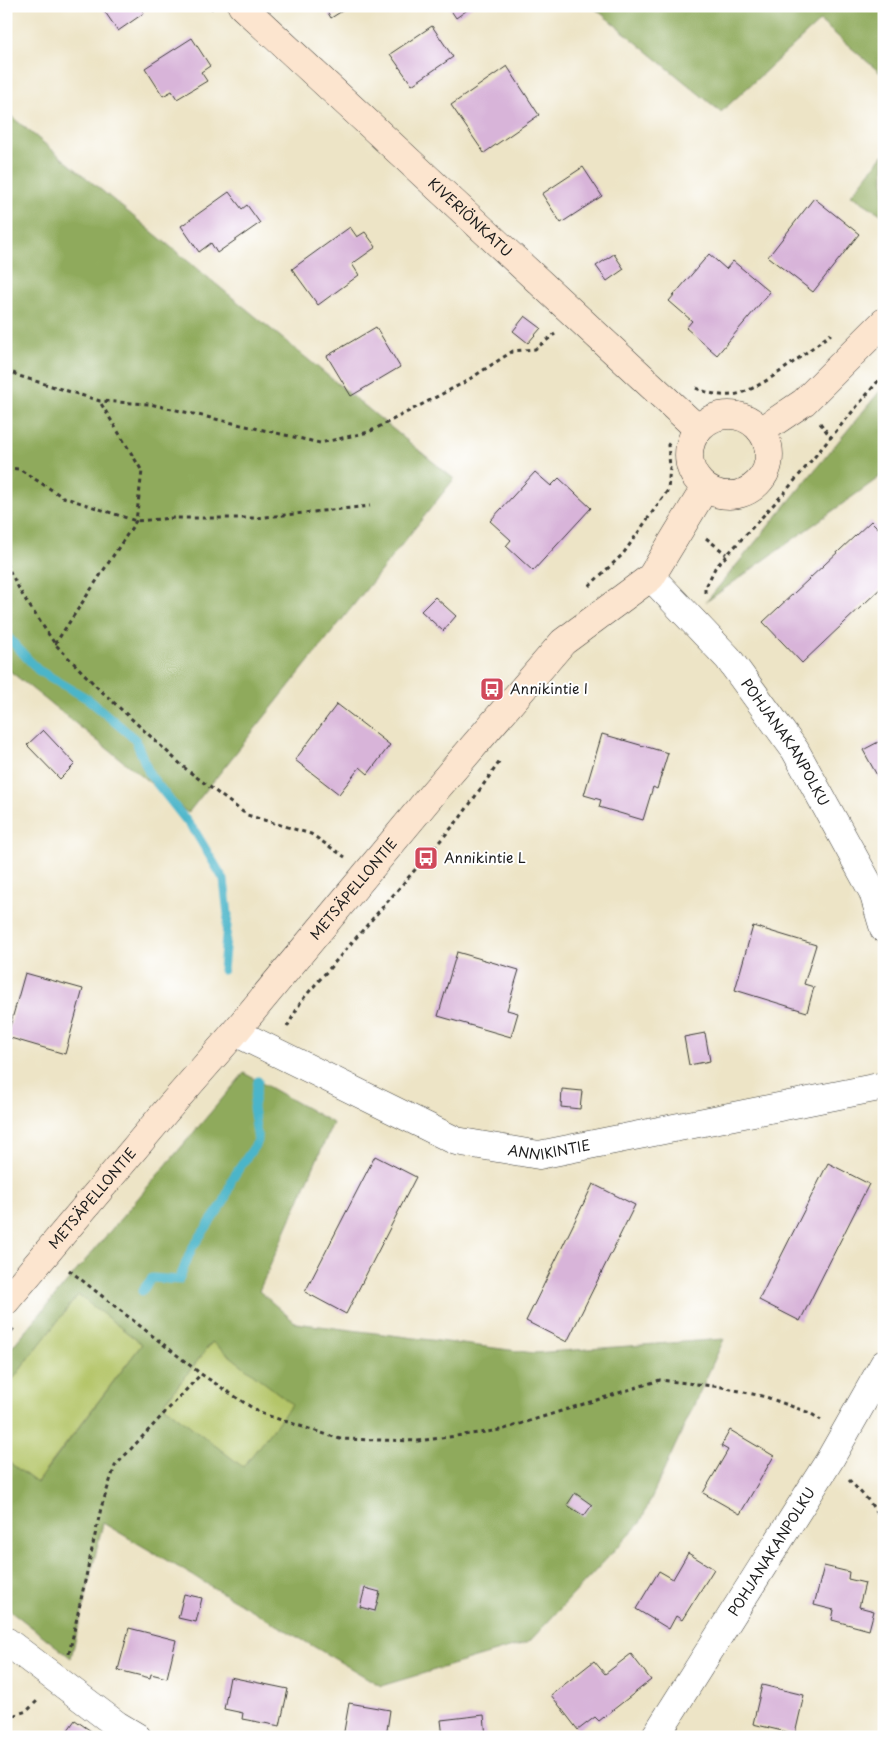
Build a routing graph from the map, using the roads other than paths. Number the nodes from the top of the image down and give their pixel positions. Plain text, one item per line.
1 (242, 6) edge
2 (884, 322) edge
3 (698, 429) junction
4 (761, 431) junction
5 (705, 488) junction
6 (651, 578) junction
7 (884, 929) edge
8 (235, 1032) junction
9 (884, 1086) edge
10 (12, 1312) edge
11 (884, 1364) edge
12 (6, 1641) edge
13 (137, 1737) edge
14 (655, 1737) edge

1 - 3 street, KIVERIÖNKATU
2 - 4 street
3 - 4 street
3 - 5 street
4 - 5 street
5 - 6 street, METSÄPELLONTIE
6 - 7 street, POHJANAKANPOLKU
6 - 8 street, METSÄPELLONTIE
8 - 9 street, ANNIKINTIE
8 - 10 street, METSÄPELLONTIE
11 - 14 street, POHJANAKANPOLKU
12 - 13 street

